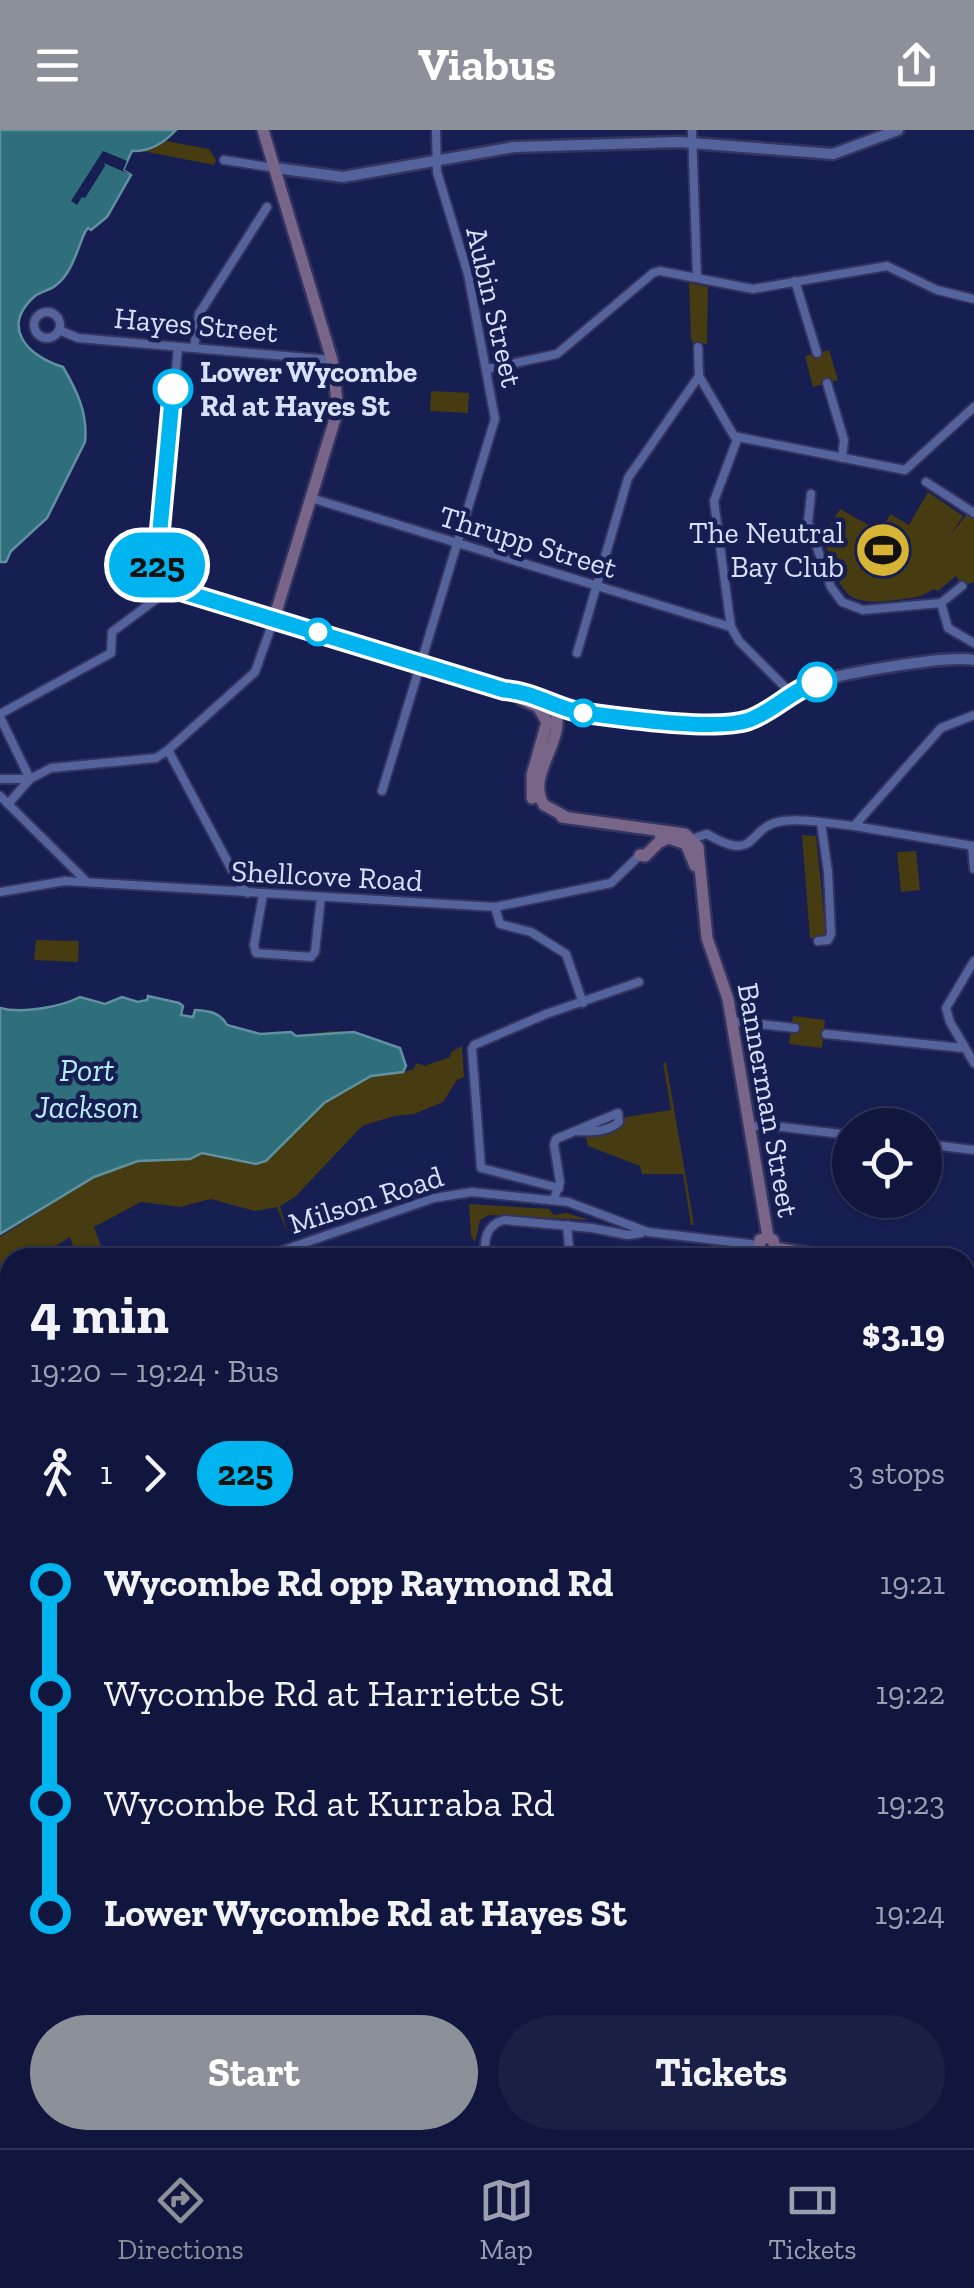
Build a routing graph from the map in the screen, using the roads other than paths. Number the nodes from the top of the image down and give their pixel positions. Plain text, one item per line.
1 (263, 130) edge
2 (436, 130) edge
3 (692, 130) edge
4 (898, 130) edge
5 (692, 143) junction
6 (224, 160) dead end
7 (436, 161) junction
8 (275, 168) junction
9 (267, 207) dead end
10 (697, 277) junction
11 (795, 282) junction
12 (974, 299) edge
13 (59, 330) dead end
14 (698, 346) dead end
15 (178, 347) junction
16 (194, 348) junction
17 (817, 353) dead end
18 (332, 360) junction
19 (487, 368) junction
20 (700, 376) junction
21 (826, 383) dead end
22 (974, 407) edge
23 (738, 438) junction
24 (842, 458) junction
25 (926, 482) dead end
26 (811, 494) dead end
27 (311, 498) junction
28 (974, 512) edge
29 (457, 543) junction
30 (962, 586) dead end
31 (171, 588) junction
32 (597, 588) junction
33 (941, 603) junction
34 (274, 619) junction
35 (731, 627) junction
36 (974, 643) edge
37 (577, 653) dead end
38 (974, 660) edge
39 (420, 665) junction
40 (792, 694) junction
41 (550, 710) junction
42 (0, 715) edge
43 (974, 715) edge
44 (168, 750) junction
45 (0, 779) edge
46 (30, 779) junction
47 (382, 792) dead end
48 (0, 796) edge
49 (8, 804) junction
50 (820, 824) junction
51 (854, 826) junction
52 (637, 828) junction
53 (668, 838) junction
54 (691, 844) junction
55 (973, 846) edge
56 (640, 855) joint
57 (974, 869) edge
58 (86, 882) junction
59 (0, 892) edge
60 (248, 893) junction
61 (262, 895) junction
62 (321, 898) junction
63 (494, 907) junction
64 (818, 941) dead end
65 (974, 961) edge
66 (638, 982) dead end
67 (583, 1002) junction
68 (731, 1021) junction
69 (795, 1028) dead end
70 (826, 1034) dead end
71 (963, 1048) junction
72 (974, 1063) edge
73 (749, 1127) junction
74 (576, 1131) junction
75 (832, 1133) edge
76 (942, 1146) edge
77 (974, 1150) edge
78 (559, 1188) junction
79 (554, 1199) junction
80 (603, 1216) junction
81 (567, 1225) junction
82 (592, 1228) junction
83 (648, 1232) junction
84 (767, 1243) junction
85 (290, 1248) edge
86 (486, 1248) edge
87 (569, 1248) edge
88 (790, 1248) edge

1 - 8 main road
2 - 7 street, Aubin Street
3 - 5 street
4 - 5 street
5 - 7 street
5 - 10 street
6 - 8 street
7 - 8 street
7 - 19 street, Aubin Street
8 - 18 main road
9 - 16 street
10 - 11 street
10 - 19 street
11 - 12 street
11 - 17 street
13 - 15 street, Hayes Street
14 - 20 street
15 - 16 street, Hayes Street
15 - 31 street
16 - 18 street, Hayes Street
18 - 27 main road
19 - 29 street, Aubin Street
20 - 23 street
20 - 32 street
21 - 24 street
22 - 24 street
23 - 24 street
23 - 35 street
25 - 28 street
26 - 33 street
27 - 29 street, Thrupp Street
27 - 34 main road
29 - 32 street, Thrupp Street
29 - 39 street, Aubin Street
30 - 33 street
31 - 34 street
31 - 42 street
32 - 35 street, Thrupp Street
32 - 37 street
33 - 36 street
34 - 39 main road
34 - 44 street
35 - 40 street
38 - 40 street
39 - 41 main road
39 - 47 street, Aubin Street
40 - 41 street
41 - 52 main road
42 - 46 street
43 - 51 street
44 - 46 street
44 - 60 street
45 - 46 street
46 - 49 street
48 - 49 street
49 - 58 street
50 - 51 street
50 - 54 street
50 - 64 street
51 - 55 street
52 - 53 main road
52 - 54 main road
53 - 54 main road
53 - 56 main road
54 - 68 main road, Bannerman Street
55 - 57 street
56 - 63 street, Shellcove Road
58 - 59 street, Shellcove Road
58 - 60 street, Shellcove Road
60 - 61 street, Shellcove Road
61 - 62 street, Shellcove Road
61 - 62 street
62 - 63 street, Shellcove Road
63 - 67 street
65 - 71 street
66 - 67 street
67 - 78 street
68 - 69 street
68 - 73 main road, Bannerman Street
70 - 71 street
71 - 72 street
73 - 75 street
73 - 84 main road, Bannerman Street
74 - 74 street
74 - 78 street
76 - 77 street
78 - 79 street
79 - 80 street, Milson Road
79 - 85 street, Milson Road
80 - 82 street
80 - 83 street, Milson Road
81 - 82 street
81 - 86 street
81 - 87 street
82 - 83 street
83 - 84 street
84 - 88 main road

